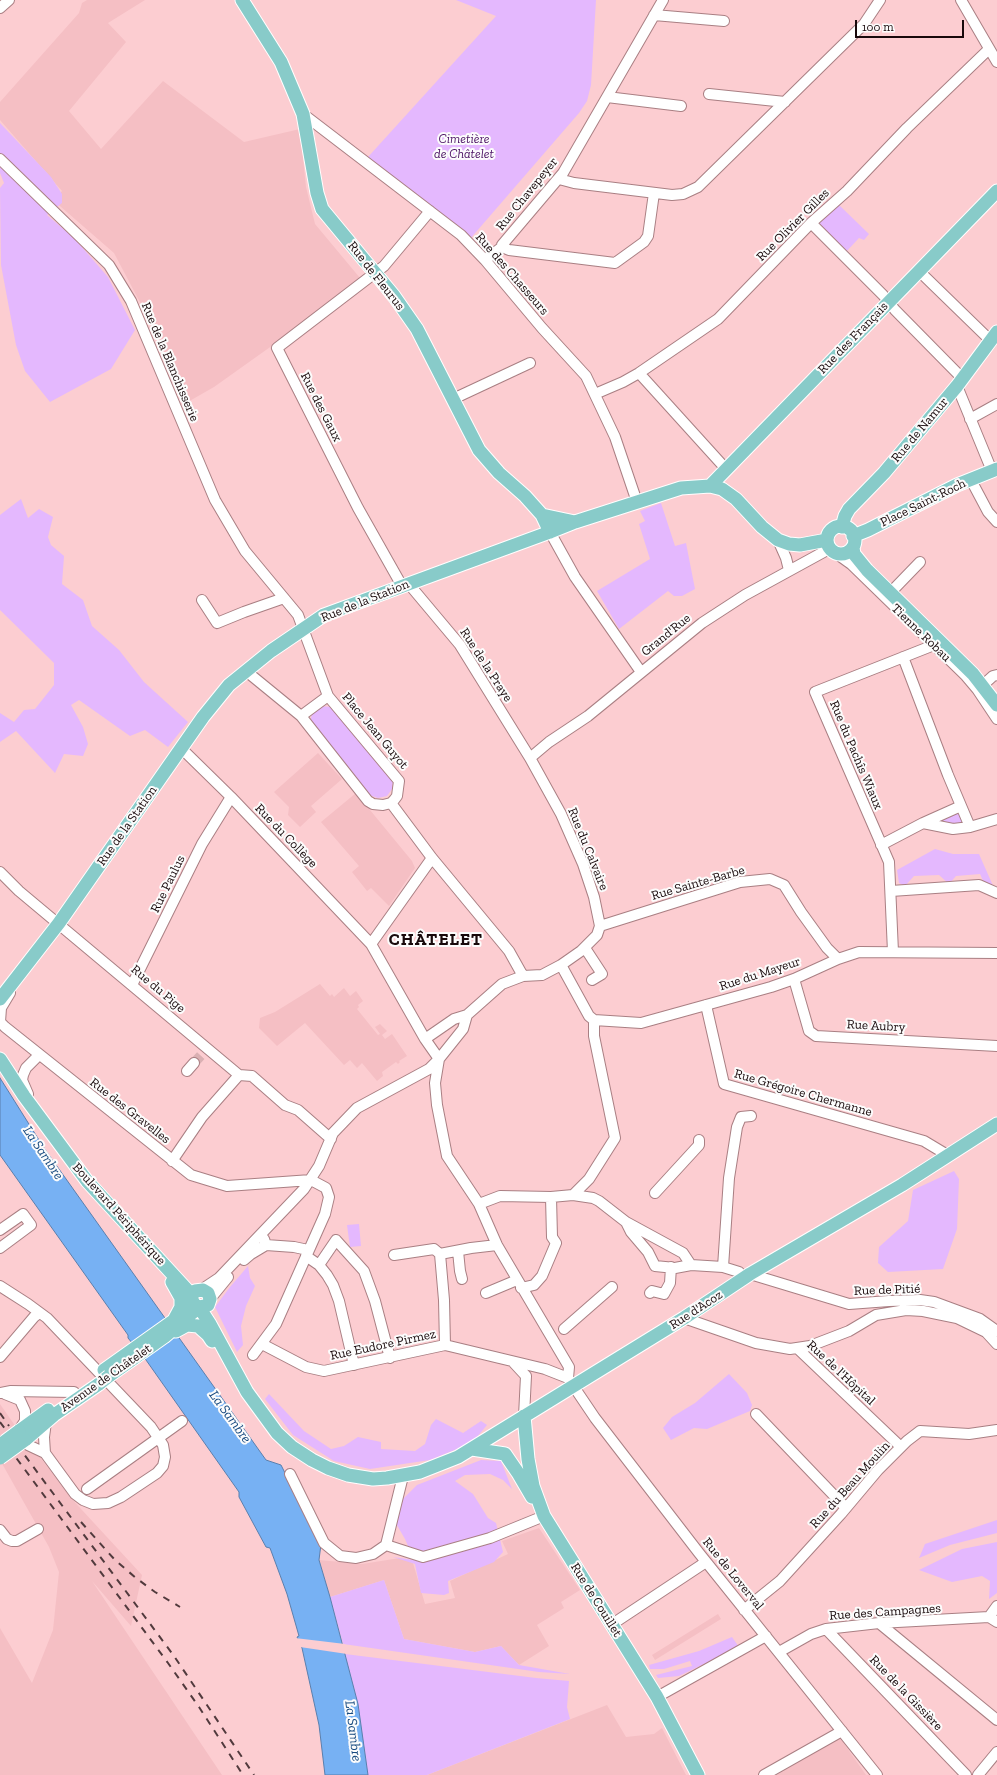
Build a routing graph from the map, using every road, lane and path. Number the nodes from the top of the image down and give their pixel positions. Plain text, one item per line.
1 (9, 0) edge
2 (663, 0) edge
3 (880, 0) edge
4 (961, 0) edge
5 (244, 2) edge
6 (0, 8) edge
7 (654, 15) junction
8 (724, 21) dead end
9 (989, 48) junction
10 (997, 62) edge
11 (709, 94) dead end
12 (607, 97) junction
13 (785, 102) junction
14 (681, 106) dead end
15 (303, 114) junction
16 (0, 159) edge
17 (559, 179) junction
18 (997, 191) edge
19 (654, 193) junction
20 (430, 211) junction
21 (811, 223) junction
22 (502, 247) junction
23 (485, 260) junction
24 (919, 271) junction
25 (374, 273) junction
26 (889, 301) junction
27 (994, 337) edge
28 (530, 363) dead end
29 (639, 373) junction
30 (960, 383) junction
31 (595, 394) junction
32 (453, 399) junction
33 (997, 404) edge
34 (970, 419) junction
35 (726, 469) junction
36 (995, 470) edge
37 (971, 480) junction
38 (710, 486) junction
39 (637, 502) junction
40 (542, 515) junction
41 (575, 522) junction
42 (997, 522) edge
43 (842, 527) junction
44 (551, 534) junction
45 (778, 540) junction
46 (853, 542) junction
47 (831, 548) junction
48 (920, 562) dead end
49 (789, 570) junction
50 (405, 584) junction
51 (890, 593) junction
52 (284, 598) junction
53 (202, 600) dead end
54 (304, 629) junction
55 (934, 645) junction
56 (903, 657) junction
57 (246, 671) junction
58 (641, 672) junction
59 (997, 675) edge
60 (983, 685) junction
61 (328, 696) junction
62 (997, 705) edge
63 (301, 716) junction
64 (997, 719) edge
65 (181, 748) junction
66 (530, 758) junction
67 (231, 797) junction
68 (391, 804) junction
69 (961, 806) junction
70 (997, 819) edge
71 (923, 823) junction
72 (970, 827) junction
73 (881, 845) junction
74 (432, 858) junction
75 (0, 872) edge
76 (891, 891) junction
77 (997, 893) edge
78 (59, 923) junction
79 (600, 926) junction
80 (371, 944) junction
81 (585, 948) junction
82 (893, 952) junction
83 (997, 953) edge
84 (838, 959) junction
85 (561, 966) junction
86 (20, 976) junction
87 (524, 976) junction
88 (794, 979) junction
89 (592, 980) dead end
90 (132, 985) junction
91 (0, 999) edge
92 (706, 1005) junction
93 (467, 1016) junction
94 (594, 1020) junction
95 (425, 1039) junction
96 (997, 1046) edge
97 (39, 1055) junction
98 (0, 1059) edge
99 (439, 1059) junction
100 (194, 1063) tunnel mouth
101 (187, 1071) dead end
102 (239, 1075) junction
103 (35, 1109) junction
104 (751, 1116) dead end
105 (997, 1124) edge
106 (331, 1139) junction
107 (698, 1140) dead end
108 (949, 1156) junction
109 (172, 1161) junction
110 (311, 1180) junction
111 (87, 1181) junction
112 (655, 1194) dead end
113 (573, 1195) junction
114 (551, 1197) junction
115 (480, 1204) junction
116 (626, 1222) junction
117 (0, 1230) edge
118 (262, 1234) junction
119 (266, 1245) junction
120 (497, 1245) junction
121 (0, 1248) edge
122 (458, 1251) junction
123 (307, 1253) junction
124 (440, 1254) junction
125 (394, 1255) dead end
126 (319, 1265) junction
127 (691, 1265) junction
128 (723, 1266) junction
129 (671, 1267) junction
130 (747, 1276) junction
131 (462, 1279) dead end
132 (519, 1284) junction
133 (0, 1286) edge
134 (612, 1287) dead end
135 (486, 1293) dead end
136 (650, 1293) dead end
137 (202, 1299) junction
138 (873, 1302) junction
139 (39, 1313) junction
140 (876, 1315) junction
141 (684, 1318) junction
142 (176, 1325) junction
143 (564, 1329) dead end
144 (997, 1332) edge
145 (262, 1344) junction
146 (997, 1344) edge
147 (445, 1345) junction
148 (797, 1348) junction
149 (132, 1355) junction
150 (253, 1355) dead end
151 (0, 1357) edge
152 (390, 1358) junction
153 (514, 1362) junction
154 (354, 1365) junction
155 (235, 1371) junction
156 (101, 1377) junction
157 (571, 1382) junction
158 (0, 1392) edge
159 (74, 1392) junction
160 (756, 1414) dead end
161 (524, 1416) junction
162 (182, 1421) dead end
163 (46, 1422) junction
164 (997, 1430) edge
165 (160, 1438) junction
166 (24, 1439) junction
167 (0, 1444) edge
168 (901, 1447) junction
169 (472, 1448) junction
170 (45, 1453) junction
171 (0, 1458) edge
172 (290, 1474) dead end
173 (403, 1476) junction
174 (387, 1478) joint
175 (87, 1489) dead end
176 (846, 1508) junction
177 (542, 1511) junction
178 (38, 1529) dead end
179 (1, 1534) edge
180 (386, 1545) junction
181 (706, 1562) junction
182 (997, 1606) edge
183 (744, 1610) junction
184 (993, 1619) edge
185 (879, 1623) junction
186 (611, 1625) junction
187 (826, 1629) junction
188 (766, 1636) junction
189 (779, 1652) junction
190 (657, 1697) junction
191 (997, 1720) edge
192 (842, 1731) junction
193 (997, 1752) edge
194 (698, 1775) edge
195 (764, 1775) edge
196 (877, 1775) edge
197 (966, 1775) edge
198 (978, 1775) edge

1 - 6 street
2 - 7 street, Rue Chavepeyer
3 - 13 street
4 - 9 street
5 - 15 main road, Rue de Fleurus
7 - 8 street
7 - 12 street, Rue Chavepeyer
9 - 10 street
9 - 21 street, Rue Olivier Gilles
11 - 13 street
12 - 14 street
12 - 17 street, Rue Chavepeyer
13 - 19 street
15 - 20 street, Rue des Chasseurs
15 - 25 main road, Rue de Fleurus
16 - 52 street, Rue de la Blanchisserie
17 - 19 street
17 - 22 street, Rue Chavepeyer
18 - 24 main road, Rue des Français
19 - 22 street
20 - 23 street, Rue des Chasseurs
20 - 25 street
21 - 26 street
21 - 29 street, Rue Olivier Gilles
22 - 23 street, Rue Chavepeyer
23 - 31 street, Rue des Chasseurs
24 - 26 main road, Rue des Français
24 - 27 street
25 - 32 main road, Rue de Fleurus
25 - 50 street, Rue des Gaux
26 - 30 street
26 - 35 main road, Rue des Français
27 - 30 main road, Rue de Namur
28 - 32 street
29 - 31 street, Rue Olivier Gilles
29 - 35 street
30 - 34 street
30 - 43 main road, Rue de Namur
31 - 39 street, Rue des Chasseurs
32 - 40 main road, Rue de Fleurus
33 - 34 street
34 - 36 street
35 - 38 main road, Rue des Français
36 - 37 main road, Place Saint-Roch
37 - 42 street
37 - 46 main road, Place Saint-Roch
38 - 39 main road, Rue de la Station
38 - 45 main road, Rue de la Station
39 - 41 main road, Rue de la Station
40 - 41 main road
40 - 44 main road, Rue de Fleurus
41 - 44 main road, Rue de la Station
43 - 46 main road
43 - 47 main road
44 - 50 main road, Rue de la Station
44 - 58 street
45 - 47 main road, Rue de la Station
45 - 49 street
46 - 47 main road
46 - 51 main road, Tienne Robau
47 - 49 street, Grand'Rue
47 - 55 street, Tienne Robau
48 - 51 street
49 - 58 street, Grand'Rue
50 - 54 main road, Rue de la Station
50 - 66 street, Rue de la Praye
51 - 60 main road, Tienne Robau
52 - 53 street
52 - 54 street, Rue de la Blanchisserie
54 - 57 main road, Rue de la Station
54 - 61 street, Rue de la Blanchisserie
55 - 56 street, Rue du Pachîs Wiaux
55 - 64 street, Tienne Robau
56 - 69 street
56 - 73 street, Rue du Pachîs Wiaux
57 - 63 street
57 - 65 main road, Rue de la Station
58 - 66 street, Grand'Rue
59 - 60 street
60 - 62 main road, Tienne Robau
61 - 63 street, Place Jean Guyot
61 - 68 street, Place Jean Guyot
63 - 68 street
65 - 67 street, Rue du Collège
65 - 78 main road, Rue de la Station
66 - 79 street, Rue du Calvaire
67 - 80 street, Rue du Collège
67 - 90 street, Rue Paulus
68 - 74 street
69 - 71 street
69 - 72 street
70 - 72 street
71 - 72 street
71 - 73 street
73 - 76 street, Rue du Pachîs Wiaux
74 - 80 street
74 - 87 street
75 - 78 street, Rue du Pige
76 - 77 street
76 - 82 street, Rue du Pachîs Wiaux
78 - 86 main road, Rue de la Station
78 - 90 street, Rue du Pige
79 - 81 street
79 - 84 street, Rue Sainte-Barbe
80 - 95 street, Rue du Collège
81 - 85 street
81 - 89 street
82 - 83 street, Rue du Mayeur
82 - 84 street, Rue du Mayeur
84 - 88 street, Rue du Mayeur
85 - 87 street
85 - 94 street
86 - 91 main road, Rue de la Station
86 - 97 street, Rue des Gravelles
87 - 93 street
88 - 92 street, Rue du Mayeur
88 - 96 street, Rue Aubry
90 - 102 street, Rue du Pige
92 - 94 street, Rue du Mayeur
92 - 108 street, Rue Grégoire Chermanne
93 - 95 street
93 - 99 street, Avenue de Châtelet
94 - 113 street
95 - 99 street, Rue du Collège
97 - 103 street
97 - 109 street, Rue des Gravelles
98 - 103 main road, Boulevard Périphérique
99 - 106 street, Avenue de Châtelet
99 - 115 street
100 - 101 street
102 - 106 street
102 - 109 street
103 - 111 main road, Boulevard Périphérique
104 - 128 street
105 - 108 main road, Rue d'Acoz
106 - 110 street, Avenue de Châtelet
107 - 112 street
108 - 130 main road, Rue d'Acoz
109 - 110 street, Rue des Gravelles
110 - 118 street, Avenue de Châtelet
110 - 123 street
111 - 137 main road, Boulevard Périphérique
111 - 142 main road
113 - 114 street
113 - 116 street
114 - 115 street
114 - 132 street
115 - 120 street
116 - 127 street
116 - 129 street
117 - 121 street
118 - 119 street
118 - 137 street, Avenue de Châtelet
119 - 123 street
119 - 137 street, Avenue de Châtelet
120 - 122 street
120 - 132 street
122 - 124 street
122 - 131 street
123 - 126 street
123 - 145 street
124 - 125 street
124 - 147 street
126 - 152 street
126 - 154 street
127 - 128 street
127 - 129 street
128 - 130 street, Rue de Pitié
129 - 136 street
130 - 138 street, Rue de Pitié
130 - 141 main road, Rue d'Acoz
132 - 135 street
132 - 157 street
133 - 139 street
134 - 143 street
137 - 142 main road, Avenue de Châtelet
137 - 155 main road, Boulevard Périphérique
138 - 140 street
138 - 144 street, Rue de Pitié
139 - 151 street
139 - 165 street
140 - 146 street
140 - 148 street
141 - 148 street, Rue de l'Hôpital
141 - 157 main road, Rue d'Acoz
142 - 149 main road, Avenue de Châtelet
142 - 149 main road, Avenue de Châtelet
142 - 155 main road
145 - 150 street
145 - 154 street, Rue Eudore Pirmez
147 - 152 street, Rue Eudore Pirmez
147 - 153 street
148 - 168 street, Rue de l'Hôpital
149 - 156 main road, Avenue de Châtelet
152 - 154 street, Rue Eudore Pirmez
153 - 157 street
153 - 161 street
155 - 174 main road, Boulevard Périphérique
156 - 159 main road, Avenue de Châtelet
156 - 163 main road, Avenue de Châtelet
157 - 161 main road, Rue d'Acoz
157 - 181 street, Rue de Loverval
158 - 159 street
158 - 166 street
159 - 166 main road, Avenue de Châtelet
160 - 176 street
161 - 169 main road, Rue d'Acoz
161 - 177 main road, Rue de Couillet
162 - 165 street
163 - 166 main road, Avenue de Châtelet
163 - 170 street
164 - 168 street, Rue du Beau Moulin
165 - 170 street
165 - 175 street
166 - 167 main road, Avenue de Châtelet, bridge
166 - 170 street
166 - 171 main road, Avenue de Châtelet, bridge
168 - 176 street, Rue du Beau Moulin
169 - 173 main road, Rue d'Acoz
169 - 177 main road
172 - 180 street
173 - 174 main road, Rue d'Acoz
173 - 180 street
176 - 183 street, Rue du Beau Moulin
177 - 180 street
177 - 186 main road, Rue de Couillet
178 - 179 street
181 - 183 street, Rue de Loverval
181 - 186 street
182 - 184 street
183 - 188 street, Rue de Loverval
184 - 185 street, Rue des Campagnes
185 - 187 street, Rue des Campagnes
185 - 191 street
186 - 190 main road, Rue de Couillet
187 - 189 street, Rue des Campagnes
187 - 197 street, Rue de la Gissière
188 - 189 street, Rue de Loverval
188 - 190 street
189 - 192 street, Rue de Loverval
190 - 194 main road, Rue de Couillet
192 - 195 street
192 - 196 street, Rue de Loverval
193 - 198 street

